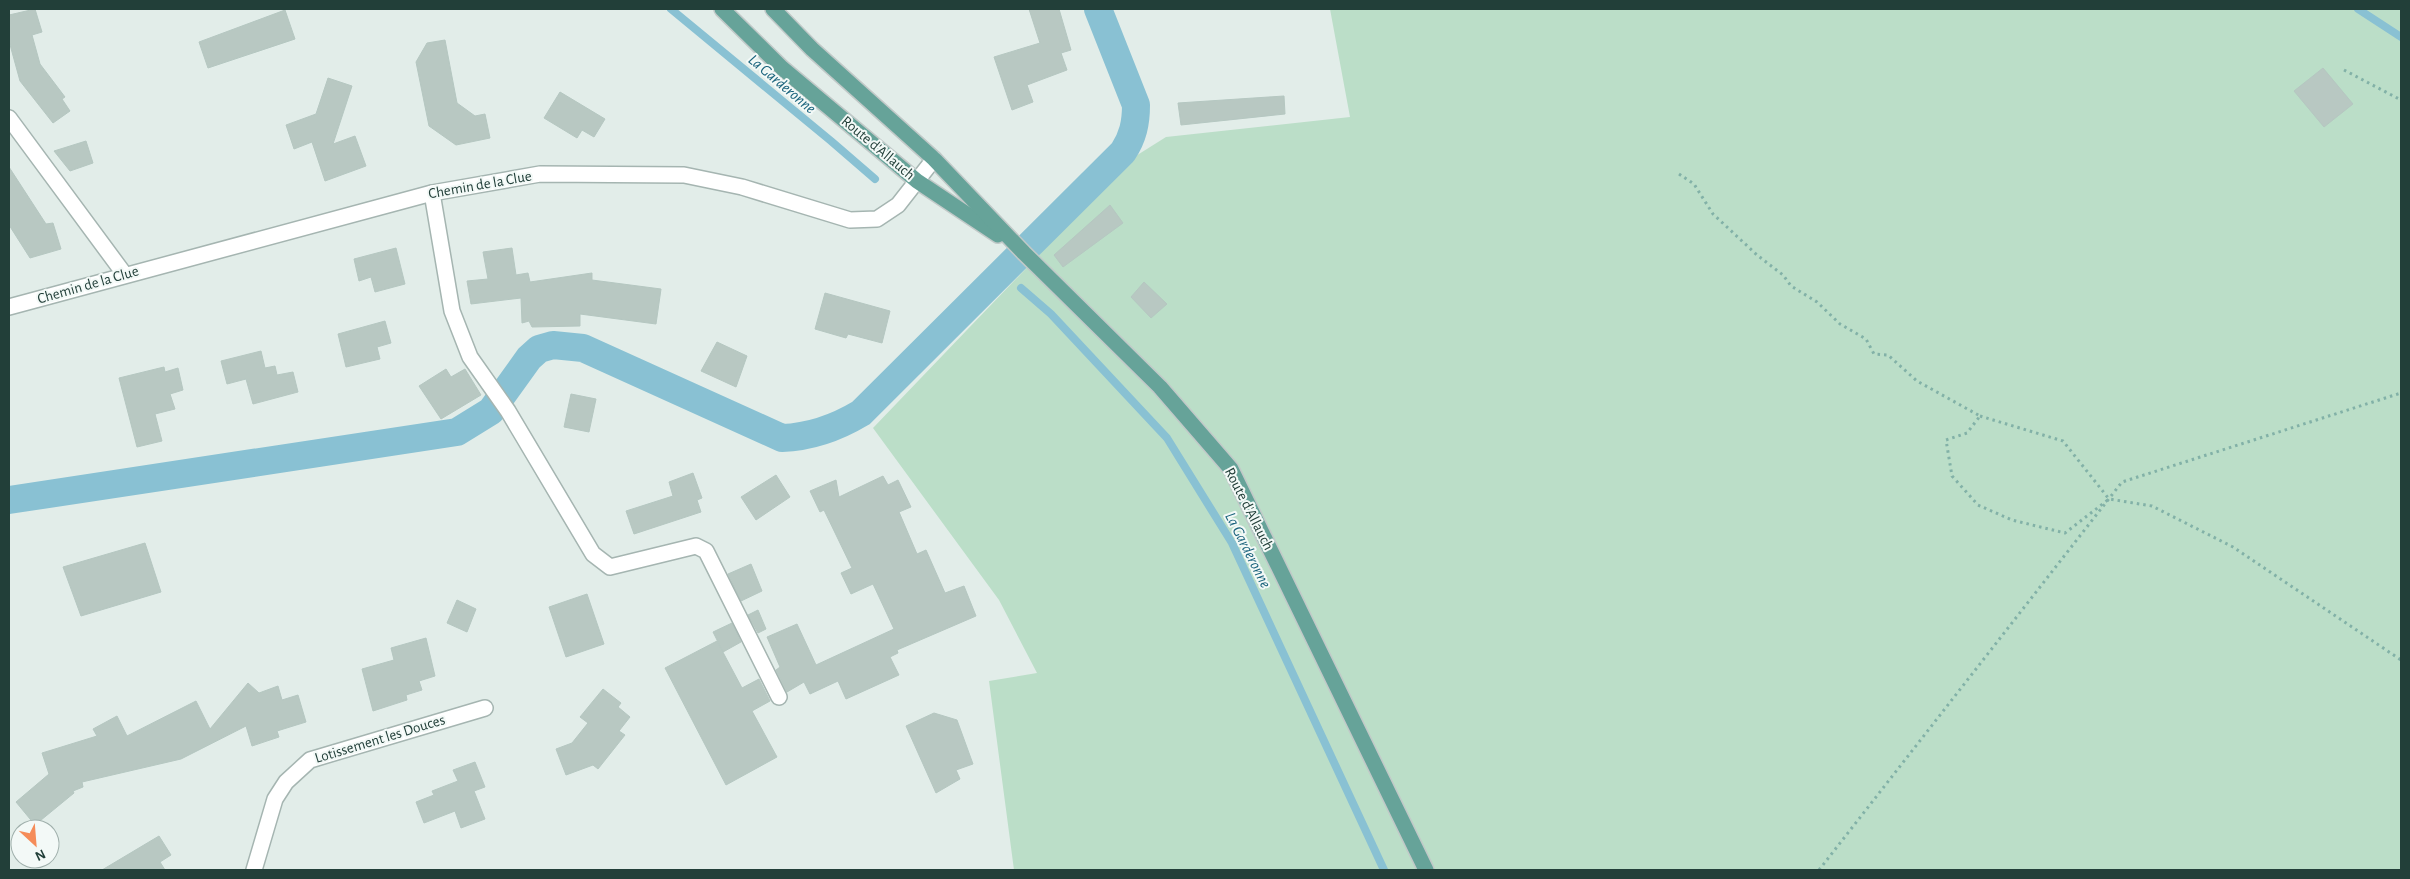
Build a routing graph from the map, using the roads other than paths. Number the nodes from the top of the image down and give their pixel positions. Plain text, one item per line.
1 (722, 9) edge
2 (773, 9) edge
3 (9, 118) edge
4 (934, 159) junction
5 (917, 181) junction
6 (432, 193) junction
7 (1024, 253) junction
8 (125, 275) junction
9 (9, 308) edge
10 (779, 697) dead end
11 (485, 708) dead end
12 (254, 870) edge
13 (1426, 870) edge

1 - 5 main road, Route d'Allauch
2 - 4 main road, Route d'Allauch
3 - 8 street
4 - 5 street, Chemin de la Clue
4 - 7 main road, Route d'Allauch
5 - 6 street, Chemin de la Clue
5 - 7 main road, Route d'Allauch
6 - 8 street, Chemin de la Clue
6 - 10 street
7 - 13 main road, Route d'Allauch
8 - 9 street, Chemin de la Clue
11 - 12 street, Lotissement les Douces

